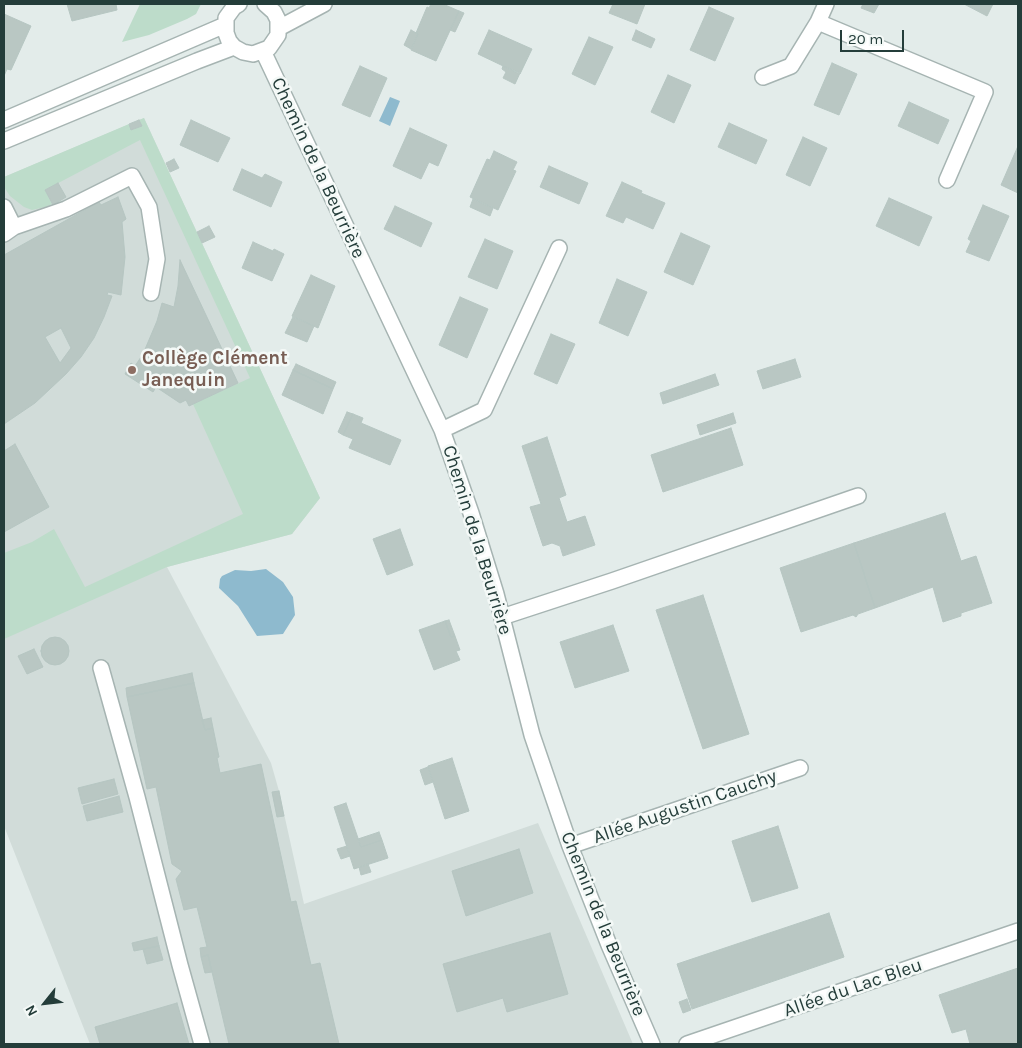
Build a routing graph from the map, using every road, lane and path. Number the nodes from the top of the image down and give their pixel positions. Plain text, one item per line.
1 (269, 4) edge
2 (324, 4) edge
3 (826, 4) edge
4 (235, 5) edge
5 (818, 22) junction
6 (225, 25) junction
7 (279, 28) junction
8 (234, 47) junction
9 (263, 52) junction
10 (763, 77) dead end
11 (4, 120) edge
12 (4, 141) edge
13 (947, 180) dead end
14 (4, 207) edge
15 (9, 231) edge
16 (559, 248) dead end
17 (151, 293) dead end
18 (442, 430) junction
19 (858, 496) dead end
20 (502, 617) junction
21 (101, 668) dead end
22 (800, 768) dead end
23 (570, 846) junction
24 (1018, 931) edge
25 (202, 1044) edge
26 (652, 1044) edge
27 (687, 1044) edge

1 - 7 street
2 - 7 street
3 - 5 street
4 - 6 street
5 - 10 street
5 - 13 street
6 - 8 street
6 - 11 street
7 - 9 street
8 - 9 street
8 - 12 street
9 - 18 street, Chemin de la Beurrière
14 - 15 street
15 - 17 street
16 - 18 street
18 - 20 street, Chemin de la Beurrière
19 - 20 street
20 - 23 street, Chemin de la Beurrière
21 - 25 street
22 - 23 street, Allée Augustin Cauchy
23 - 26 street, Chemin de la Beurrière
24 - 27 street, Allée du Lac Bleu

